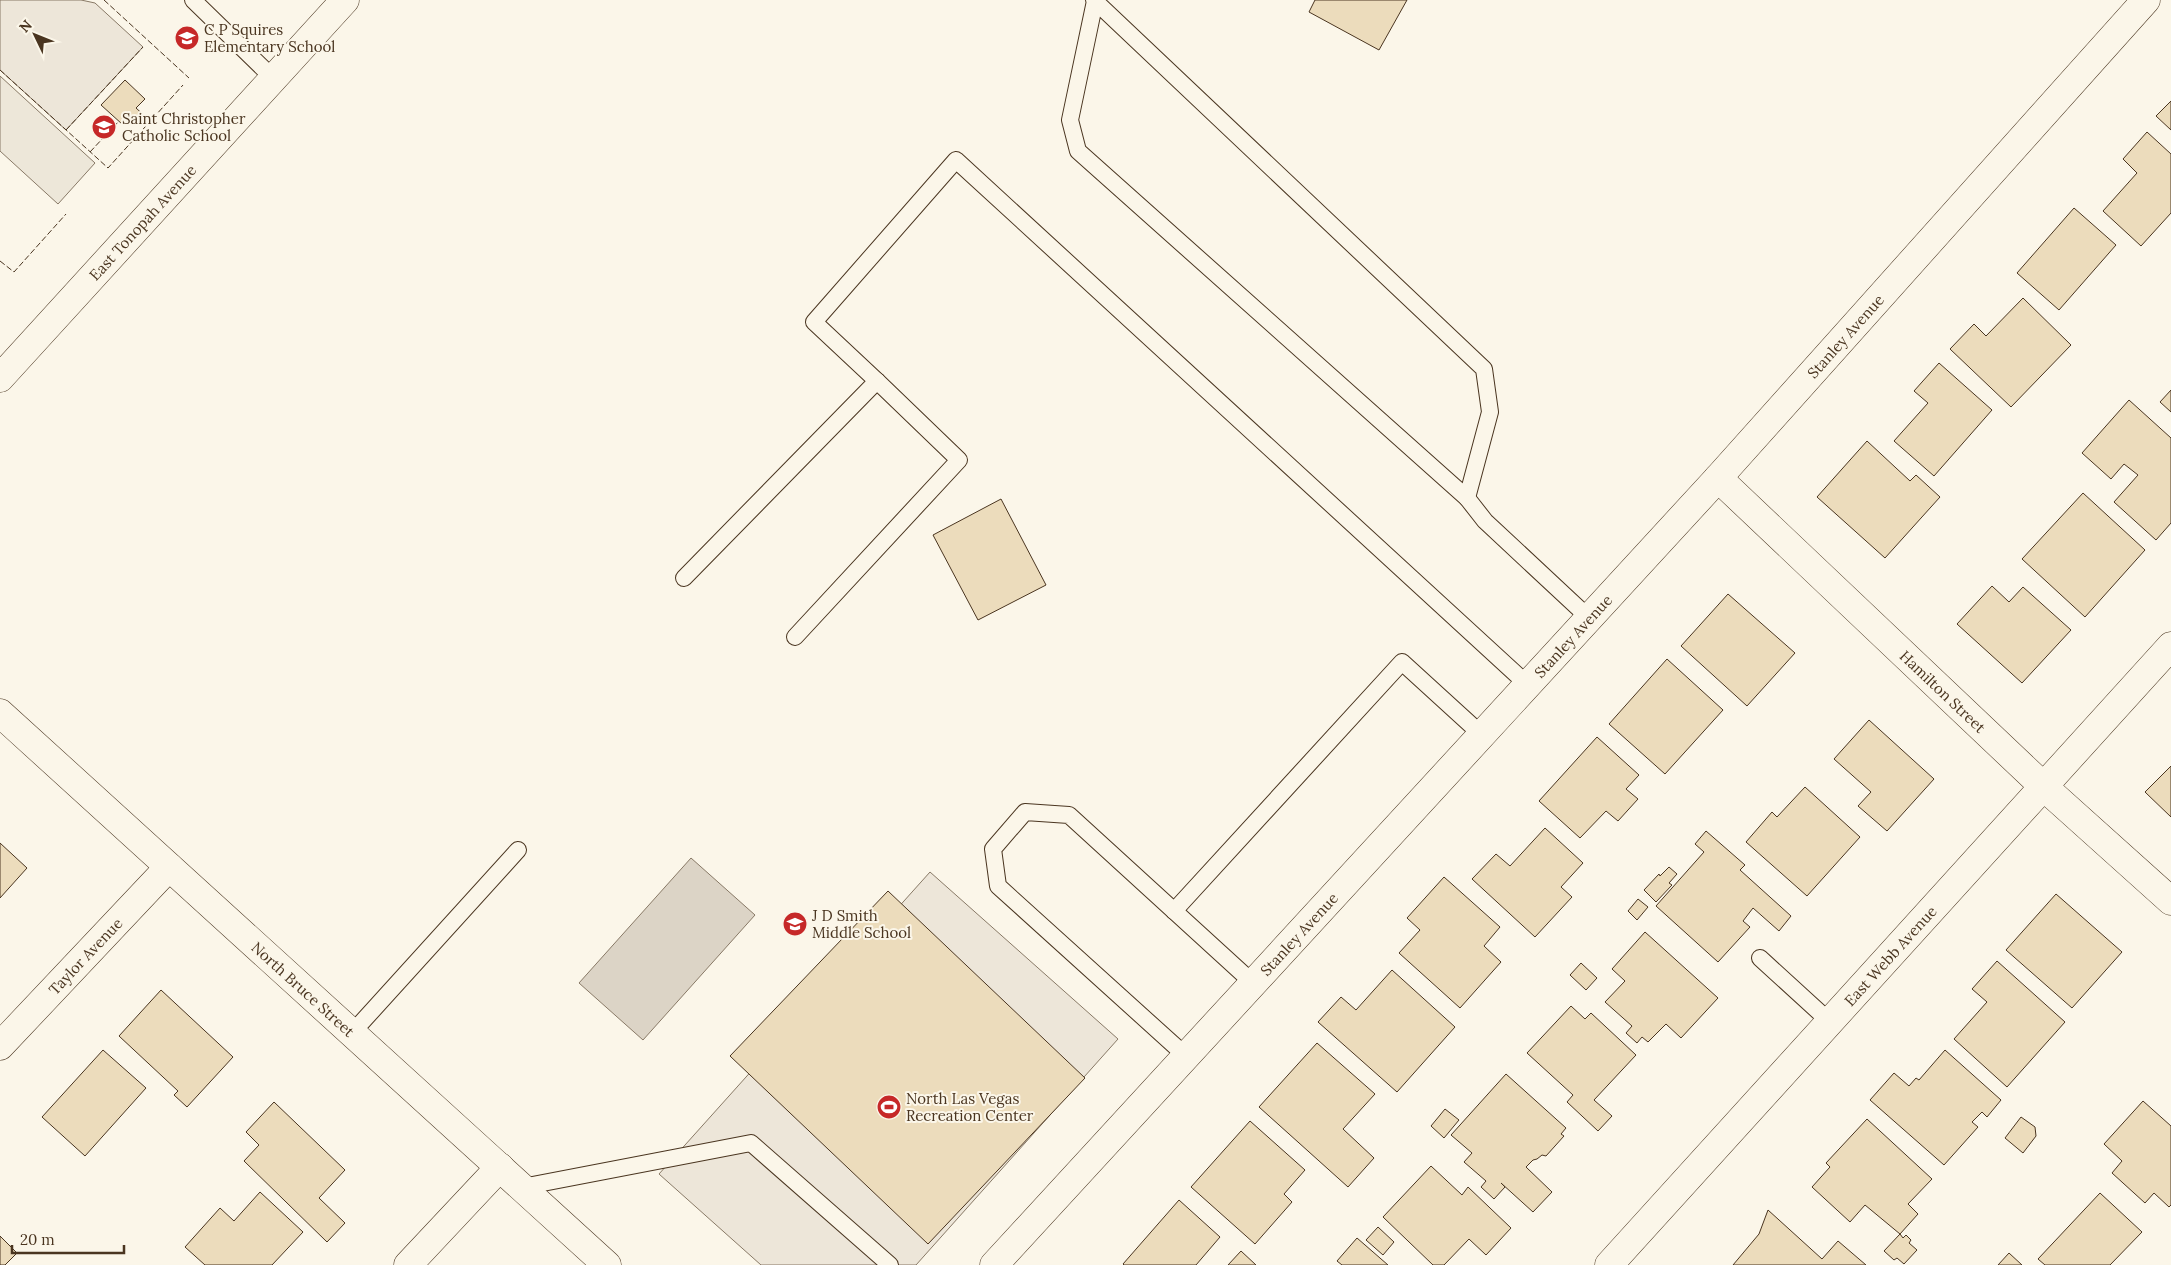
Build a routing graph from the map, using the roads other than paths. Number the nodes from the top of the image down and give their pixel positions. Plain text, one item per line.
1 (193, 0) edge
2 (345, 0) edge
3 (2146, 0) edge
4 (1095, 1) edge
5 (274, 79) junction
6 (0, 378) edge
7 (877, 381) junction
8 (1718, 478) junction
9 (1467, 498) junction
10 (684, 578) dead end
11 (1589, 618) junction
12 (795, 637) dead end
13 (2171, 646) edge
14 (1528, 685) junction
15 (0, 713) edge
16 (1482, 735) junction
17 (2044, 787) junction
18 (518, 850) dead end
19 (170, 867) junction
20 (2171, 902) edge
21 (1174, 911) junction
22 (1760, 958) dead end
23 (1254, 983) junction
24 (1830, 1022) junction
25 (352, 1033) junction
26 (0, 1046) edge
27 (1186, 1056) junction
28 (500, 1167) junction
29 (522, 1187) junction
30 (408, 1265) edge
31 (607, 1265) edge
32 (890, 1265) edge
33 (994, 1265) edge
34 (1609, 1265) edge

1 - 5 lane
2 - 5 street, East Tonopah Avenue
3 - 8 street, Stanley Avenue
4 - 9 lane
4 - 9 lane
5 - 6 street, East Tonopah Avenue
7 - 10 lane
7 - 12 lane
7 - 14 lane
8 - 11 street, Stanley Avenue
8 - 17 street, Hamilton Street
9 - 11 lane
11 - 14 street, Stanley Avenue
13 - 17 street, East Webb Avenue
14 - 16 street, Stanley Avenue
15 - 19 street, North Bruce Street
16 - 21 lane
16 - 23 street, Stanley Avenue
17 - 20 street, Hamilton Street
17 - 24 street, East Webb Avenue
18 - 25 lane
19 - 25 street, North Bruce Street
19 - 26 street, Taylor Avenue
21 - 23 lane
21 - 27 lane
22 - 24 lane
23 - 27 street, Stanley Avenue
24 - 34 street, East Webb Avenue
25 - 28 street, North Bruce Street
27 - 33 street, Stanley Avenue
28 - 29 street, North Bruce Street
28 - 30 street
29 - 31 street, North Bruce Street
29 - 32 lane

